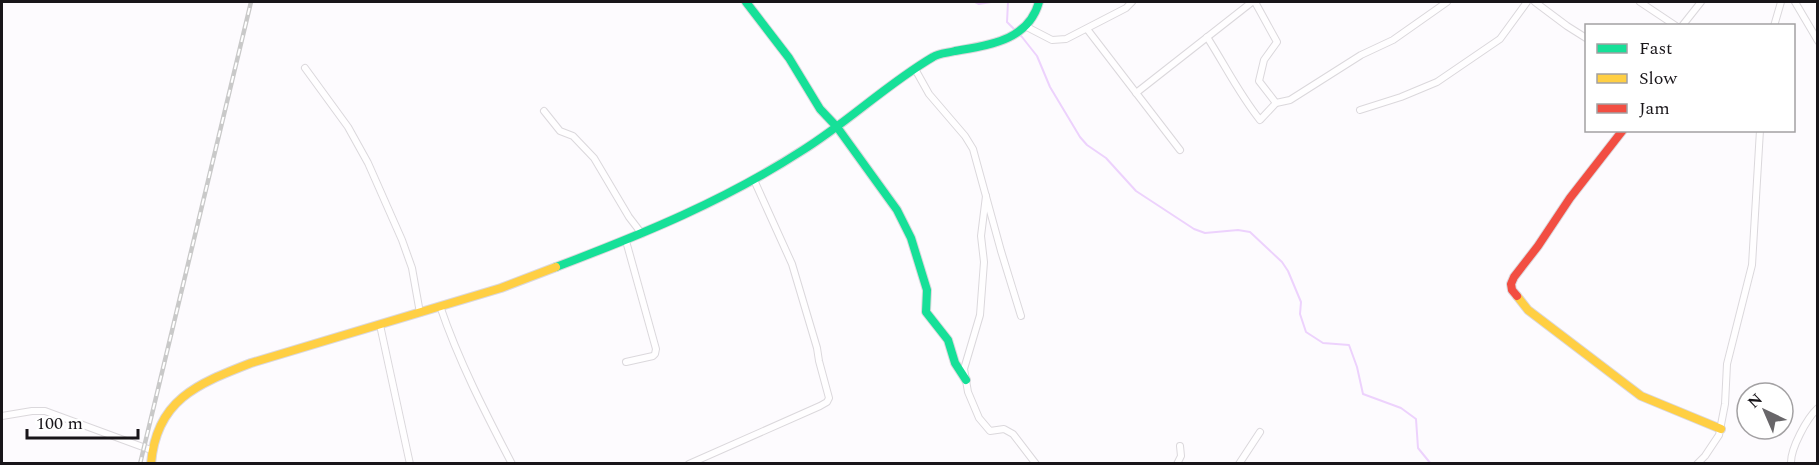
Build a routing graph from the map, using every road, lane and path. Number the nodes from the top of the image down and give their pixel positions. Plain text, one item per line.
1 (746, 2) edge
2 (1039, 2) edge
3 (1132, 2) edge
4 (1253, 2) edge
5 (1447, 2) edge
6 (1527, 2) edge
7 (1535, 2) edge
8 (1640, 2) edge
9 (1701, 2) edge
10 (1781, 2) edge
11 (1795, 2) edge
12 (1673, 24) edge
13 (1684, 24) edge
14 (1775, 24) edge
15 (1087, 30) junction
16 (1018, 31) junction
17 (1207, 37) junction
18 (1585, 37) edge
19 (1818, 41) edge
20 (305, 68) dead end
21 (915, 69) junction
22 (1136, 93) junction
23 (1275, 103) junction
24 (1360, 110) dead end
25 (544, 111) dead end
26 (837, 127) junction
27 (1621, 132) edge
28 (1760, 132) edge
29 (1180, 150) dead end
30 (754, 180) junction
31 (986, 196) junction
32 (642, 234) junction
33 (626, 241) junction
34 (440, 306) junction
35 (420, 313) junction
36 (1022, 316) dead end
37 (380, 325) junction
38 (626, 362) dead end
39 (966, 380) junction
40 (1818, 408) edge
41 (2, 416) edge
42 (1721, 429) junction
43 (1260, 432) dead end
44 (1180, 446) dead end
45 (151, 450) junction
46 (151, 464) edge
47 (410, 464) edge
48 (512, 464) edge
49 (689, 464) edge
50 (1036, 464) edge
51 (1177, 464) edge
52 (1239, 464) edge
53 (1697, 464) edge
54 (1791, 464) edge

1 - 26 street
2 - 16 street
3 - 15 street
4 - 17 street
4 - 23 street
5 - 23 street
6 - 24 street
7 - 18 street
8 - 12 street
9 - 13 street
10 - 14 street
11 - 19 street
15 - 16 street
15 - 22 street
16 - 21 street
17 - 22 street
17 - 23 street
20 - 35 street
21 - 26 street
21 - 31 street
22 - 29 street
25 - 32 street
26 - 30 street
26 - 39 street
27 - 42 street
28 - 42 street
30 - 32 street
30 - 49 street
31 - 36 street
31 - 39 street
32 - 33 street
33 - 34 street
33 - 38 street
34 - 35 street
34 - 48 street
35 - 37 street
37 - 45 street
37 - 47 street
39 - 50 street
40 - 54 street
41 - 45 street
42 - 53 street
43 - 52 street
44 - 51 street
45 - 46 street

